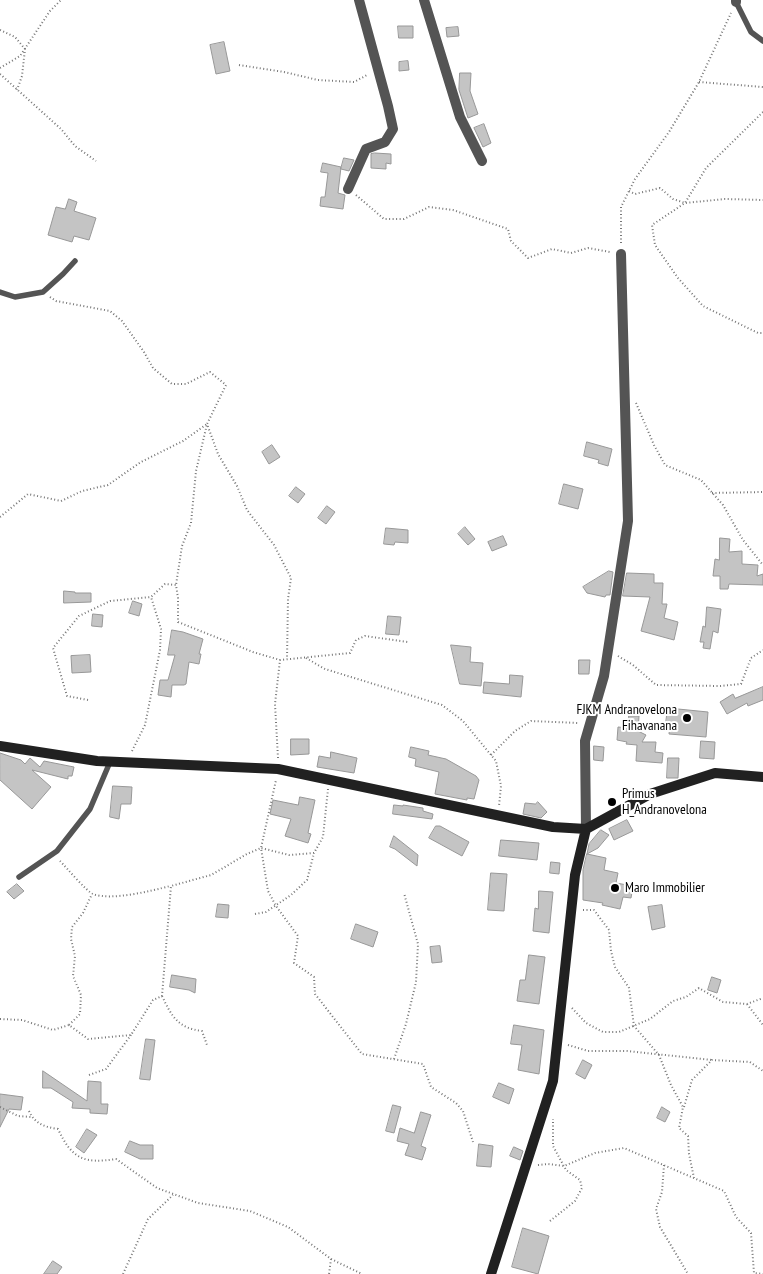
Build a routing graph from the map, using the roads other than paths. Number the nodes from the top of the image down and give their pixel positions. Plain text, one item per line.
1 (359, 0) edge
2 (424, 0) edge
3 (736, 1) edge
4 (763, 41) edge
5 (482, 161) dead end
6 (348, 189) road end
7 (621, 254) road end
8 (75, 261) dead end
9 (0, 292) edge
10 (0, 746) edge
11 (110, 762) junction
12 (763, 777) edge
13 (586, 829) junction
14 (18, 877) dead end
15 (490, 1274) edge

1 - 6 street
2 - 5 street
3 - 4 lane
7 - 13 street
8 - 9 lane
10 - 11 street
11 - 13 street
11 - 14 lane
12 - 13 street
13 - 15 street

